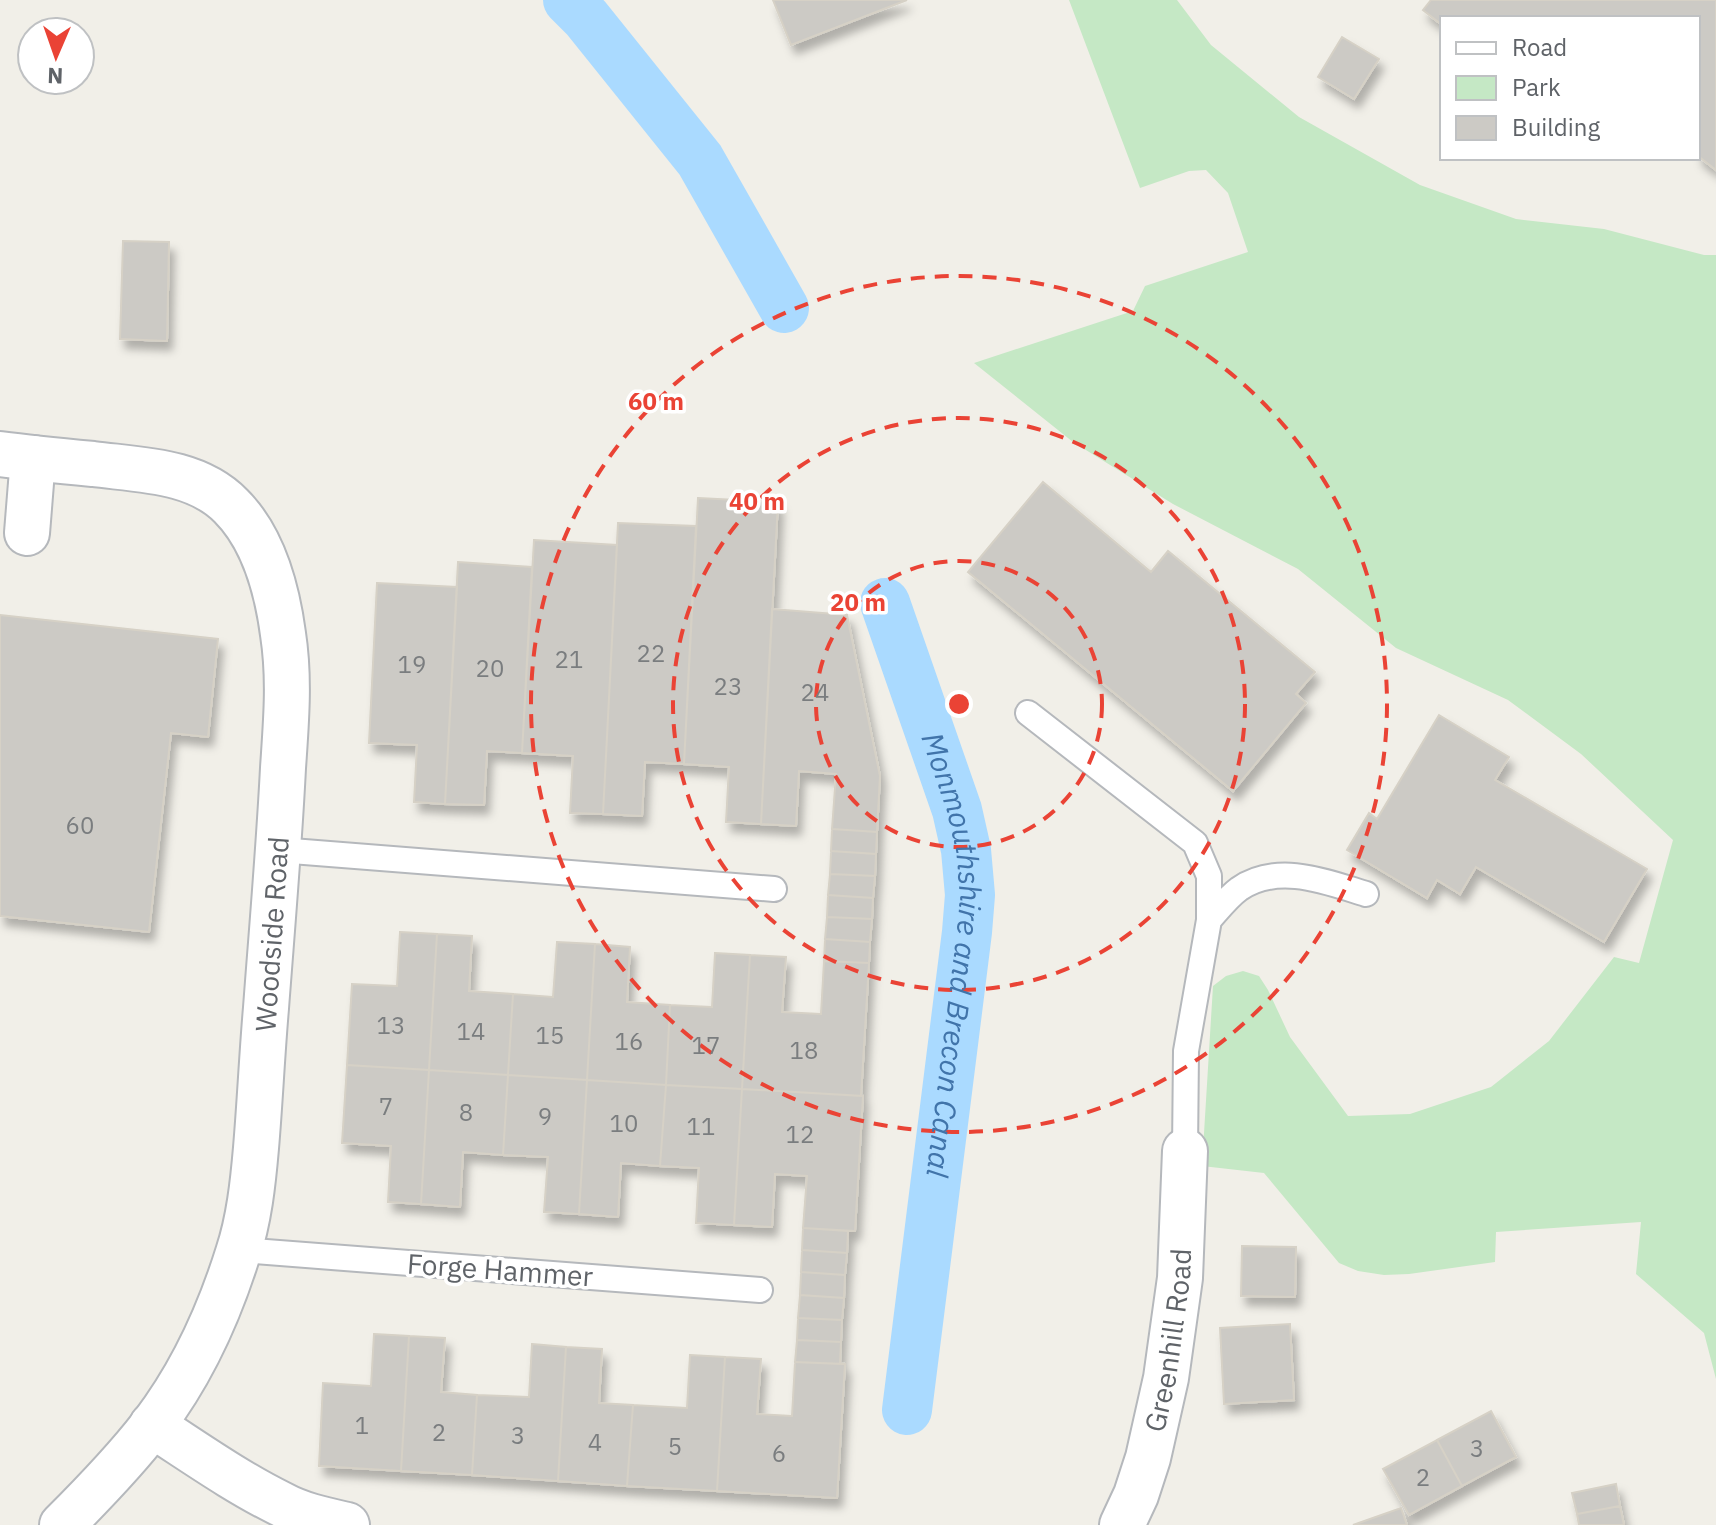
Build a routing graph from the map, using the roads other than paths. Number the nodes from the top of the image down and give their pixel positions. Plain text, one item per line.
1 (17, 456) edge
2 (27, 533) dead end
3 (1028, 713) dead end
4 (279, 850) junction
5 (774, 889) dead end
6 (1366, 894) dead end
7 (1209, 920) junction
8 (1185, 1151) joint
9 (240, 1250) junction
10 (760, 1290) dead end
11 (152, 1425) junction
12 (62, 1525) edge
13 (347, 1525) edge
14 (1122, 1525) edge

1 - 2 street, Woodside Road
1 - 4 street, Woodside Road
3 - 7 lane
4 - 5 lane
4 - 9 street, Woodside Road
6 - 7 lane
7 - 8 lane
8 - 14 street, Greenhill Road
9 - 10 lane, Forge Hammer
9 - 11 street, Woodside Road
11 - 12 street, Woodside Road
11 - 13 street

